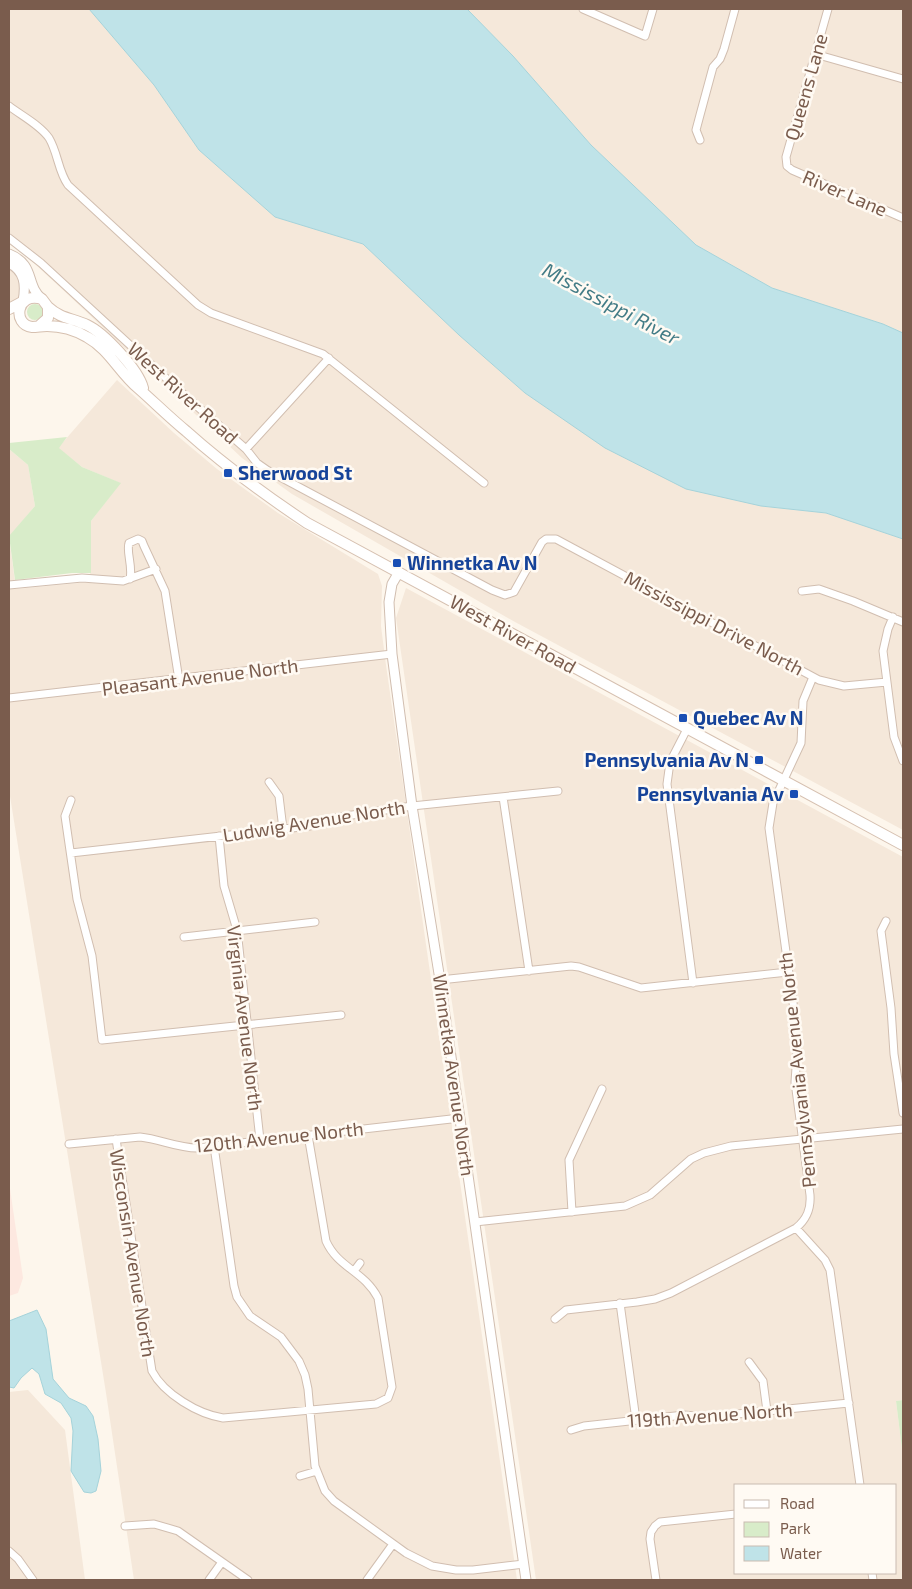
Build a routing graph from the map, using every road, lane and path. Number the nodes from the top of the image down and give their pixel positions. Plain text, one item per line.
1 (583, 9) edge
2 (653, 9) edge
3 (735, 9) edge
4 (828, 9) edge
5 (815, 54) junction
6 (903, 79) edge
7 (9, 106) edge
8 (700, 140) dead end
9 (787, 166) joint
10 (903, 218) edge
11 (9, 238) edge
12 (9, 254) edge
13 (9, 263) edge
14 (23, 302) junction
15 (45, 303) junction
16 (9, 309) edge
17 (9, 318) edge
18 (23, 322) junction
19 (39, 326) junction
20 (329, 358) junction
21 (144, 392) junction
22 (246, 449) junction
23 (484, 483) dead end
24 (546, 539) joint
25 (156, 569) junction
26 (399, 572) junction
27 (130, 579) junction
28 (9, 585) edge
29 (802, 591) dead end
30 (893, 617) junction
31 (903, 622) edge
32 (392, 654) junction
33 (814, 677) junction
34 (179, 680) junction
35 (887, 682) junction
36 (9, 698) edge
37 (687, 729) junction
38 (903, 761) edge
39 (784, 781) junction
40 (269, 782) dead end
41 (558, 791) dead end
42 (504, 797) junction
43 (71, 800) dead end
44 (412, 806) junction
45 (283, 829) junction
46 (219, 836) junction
47 (903, 845) edge
48 (71, 853) junction
49 (886, 921) dead end
50 (315, 922) dead end
51 (237, 930) junction
52 (184, 937) dead end
53 (529, 971) junction
54 (788, 972) junction
55 (440, 980) junction
56 (693, 983) junction
57 (341, 1015) dead end
58 (246, 1026) junction
59 (602, 1089) dead end
60 (903, 1113) edge
61 (460, 1118) junction
62 (903, 1129) edge
63 (308, 1135) junction
64 (116, 1139) junction
65 (802, 1139) junction
66 (260, 1140) junction
67 (69, 1144) dead end
68 (214, 1146) junction
69 (572, 1212) junction
70 (475, 1222) junction
71 (796, 1228) junction
72 (360, 1263) dead end
73 (354, 1271) junction
74 (620, 1303) junction
75 (554, 1319) dead end
76 (749, 1362) dead end
77 (849, 1403) junction
78 (310, 1410) junction
79 (767, 1411) junction
80 (636, 1420) junction
81 (571, 1430) dead end
82 (317, 1471) junction
83 (300, 1476) dead end
84 (860, 1484) edge
85 (734, 1514) edge
86 (125, 1526) dead end
87 (393, 1544) junction
88 (9, 1551) edge
89 (222, 1562) junction
90 (524, 1564) junction
91 (33, 1580) edge
92 (209, 1580) edge
93 (248, 1580) edge
94 (367, 1580) edge
95 (526, 1580) edge
96 (656, 1580) edge

1 - 2 street
3 - 8 street
4 - 5 street, Queens Lane
5 - 6 street
5 - 9 street, Queens Lane
7 - 20 street
9 - 10 street, River Lane
11 - 22 street, West River Road
12 - 15 street
13 - 14 street
14 - 15 main road
14 - 16 main road
14 - 18 main road
15 - 19 main road
15 - 21 main road, West River Road
17 - 18 main road
18 - 19 main road
19 - 21 main road, West River Road
20 - 22 street
20 - 23 street
21 - 26 main road, West River Road
22 - 24 street, West River Road
24 - 33 street, Mississippi Drive North
25 - 27 street
25 - 27 street
25 - 34 street
26 - 32 street, Winnetka Avenue North
26 - 37 main road, West River Road
27 - 28 street
29 - 30 street
30 - 31 street
30 - 35 street
32 - 34 street, Pleasant Avenue North
32 - 44 street, Winnetka Avenue North
33 - 35 street, Mississippi Drive North
33 - 39 street, Pennsylvania Avenue North
34 - 36 street, Pleasant Avenue North
35 - 38 street
37 - 39 main road, West River Road
37 - 56 street
39 - 47 main road, West River Road
39 - 54 street, Pennsylvania Avenue North
40 - 45 street
41 - 42 street, Ludwig Avenue North
42 - 44 street, Ludwig Avenue North
42 - 53 street
43 - 48 street
44 - 45 street, Ludwig Avenue North
44 - 55 street, Winnetka Avenue North
45 - 46 street, Ludwig Avenue North
46 - 48 street, Ludwig Avenue North
46 - 51 street, Virginia Avenue North
48 - 58 street
49 - 60 street
50 - 51 street
51 - 52 street
51 - 58 street, Virginia Avenue North
53 - 55 street
53 - 56 street
54 - 56 street
54 - 65 street, Pennsylvania Avenue North
55 - 61 street, Winnetka Avenue North
57 - 58 street
58 - 66 street, Virginia Avenue North
59 - 69 street
61 - 63 street, 120th Avenue North
61 - 70 street, Winnetka Avenue North
62 - 65 street
63 - 66 street, 120th Avenue North
63 - 73 street
64 - 67 street, 120th Avenue North
64 - 68 street, 120th Avenue North
64 - 78 street, Wisconsin Avenue North
65 - 69 street
65 - 71 street, Pennsylvania Avenue North
66 - 68 street, 120th Avenue North
68 - 78 street
69 - 70 street
70 - 90 street, Winnetka Avenue North
71 - 74 street
71 - 77 street
72 - 73 street
73 - 78 street, Wisconsin Avenue North
74 - 75 street
74 - 80 street
76 - 79 street
77 - 79 street, 119th Avenue North
77 - 84 street
78 - 82 street
79 - 80 street, 119th Avenue North
80 - 81 street, 119th Avenue North
82 - 83 street
82 - 87 street
85 - 96 street
86 - 89 street
87 - 90 street
87 - 94 street
88 - 91 street
89 - 92 street
89 - 93 street
90 - 95 street, Winnetka Avenue North

